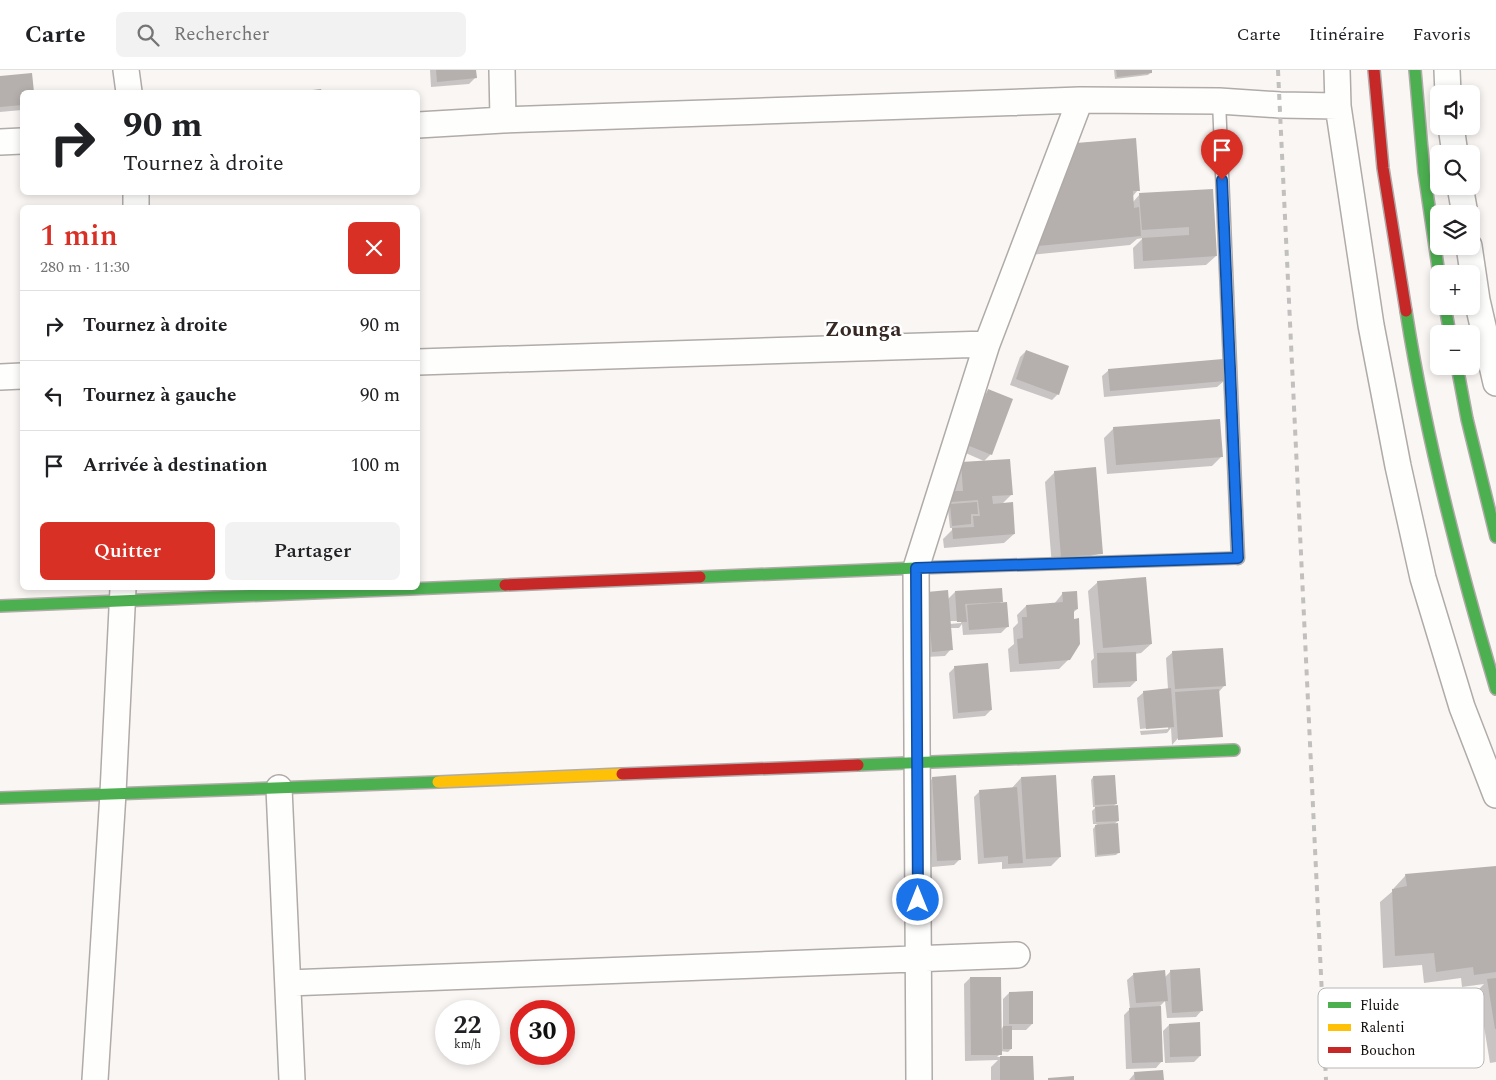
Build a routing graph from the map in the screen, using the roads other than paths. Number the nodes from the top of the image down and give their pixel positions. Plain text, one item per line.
1 (126, 70) edge
2 (502, 70) edge
3 (1337, 70) edge
4 (1374, 70) edge
5 (1415, 70) edge
6 (1447, 70) edge
7 (1448, 85) edge
8 (129, 90) edge
9 (1080, 100) junction
10 (1219, 101) junction
11 (1338, 106) junction
12 (503, 120) junction
13 (420, 125) edge
14 (20, 141) edge
15 (0, 142) edge
16 (1470, 255) edge
17 (1438, 265) edge
18 (987, 344) junction
19 (420, 362) edge
20 (1459, 375) edge
21 (20, 376) edge
22 (0, 377) edge
23 (1496, 383) edge
24 (1496, 538) edge
25 (1238, 558) joint
26 (916, 568) junction
27 (420, 585) edge
28 (270, 590) edge
29 (123, 595) edge
30 (0, 606) edge
31 (1496, 689) edge
32 (1234, 750) dead end
33 (917, 763) junction
34 (279, 788) junction
35 (113, 793) junction
36 (1496, 795) edge
37 (0, 798) edge
38 (1017, 955) dead end
39 (918, 959) junction
40 (288, 983) junction
41 (95, 1080) edge
42 (292, 1080) edge
43 (919, 1080) edge

1 - 8 street
2 - 12 street
3 - 11 street
4 - 31 main road
5 - 17 main road
6 - 7 street
9 - 10 street
9 - 12 street
9 - 18 street
10 - 11 street
10 - 25 lane
11 - 36 street
12 - 13 street
14 - 15 street
16 - 23 street
18 - 19 street
18 - 26 street
20 - 24 main road
21 - 22 street
25 - 26 main road
26 - 27 main road
26 - 33 street
28 - 29 main road
29 - 30 main road
29 - 35 street
32 - 33 main road
33 - 34 main road
33 - 39 street
34 - 35 main road
34 - 40 street
35 - 37 main road
35 - 41 street
38 - 39 street
39 - 40 street
39 - 43 street
40 - 42 street

